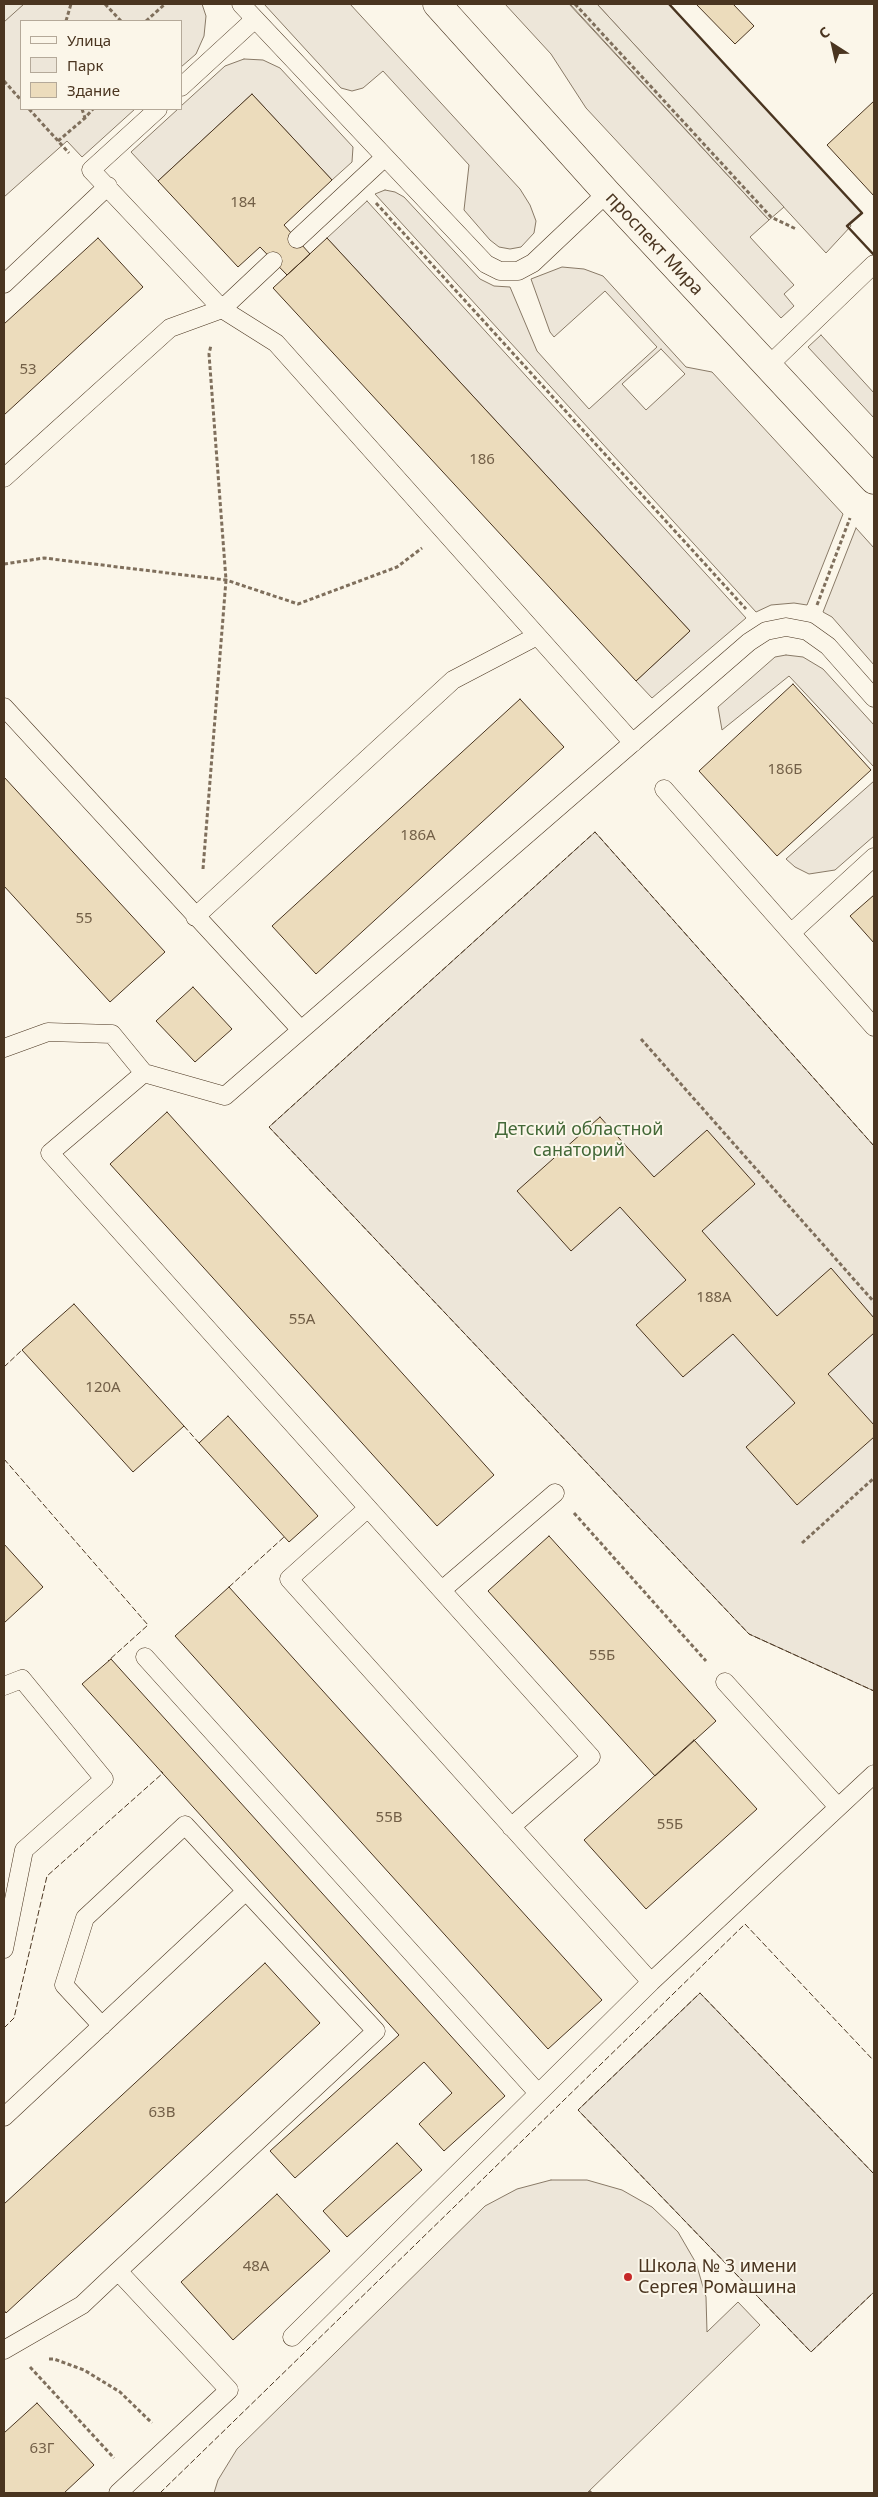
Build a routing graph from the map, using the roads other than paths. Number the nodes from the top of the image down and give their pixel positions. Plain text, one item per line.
1 (241, 4) edge
2 (436, 4) edge
3 (255, 19) junction
4 (182, 86) edge
5 (157, 110) edge
6 (385, 157) junction
7 (108, 186) junction
8 (607, 193) junction
9 (297, 239) dead end
10 (273, 261) dead end
11 (874, 264) edge
12 (4, 284) edge
13 (222, 309) junction
14 (768, 366) junction
15 (4, 478) edge
16 (874, 480) edge
17 (537, 636) junction
18 (874, 698) edge
19 (4, 707) edge
20 (633, 743) junction
21 (664, 789) dead end
22 (874, 857) edge
23 (195, 917) junction
24 (791, 933) junction
25 (874, 1027) edge
26 (301, 1030) junction
27 (4, 1048) edge
28 (144, 1072) junction
29 (555, 1493) road end
30 (368, 1508) junction
31 (442, 1590) junction
32 (145, 1657) dead end
33 (725, 1682) road end
34 (4, 1686) edge
35 (874, 1774) edge
36 (838, 1807) junction
37 (511, 1827) junction
38 (246, 1891) junction
39 (4, 1949) edge
40 (651, 1982) junction
41 (102, 2026) junction
42 (538, 2094) junction
43 (4, 2117) edge
44 (118, 2271) junction
45 (292, 2337) dead end
46 (4, 2350) edge
47 (118, 2493) edge

1 - 3 lane
2 - 8 main road, проспект Мира
3 - 4 lane
3 - 6 lane
5 - 7 lane
6 - 8 lane
6 - 9 lane
7 - 12 lane
7 - 13 lane
8 - 14 main road, проспект Мира
10 - 13 lane
11 - 14 lane
13 - 15 lane
13 - 17 lane
14 - 16 main road, проспект Мира
17 - 20 lane
17 - 23 lane
18 - 20 lane
19 - 23 lane
20 - 26 lane
21 - 24 lane
22 - 24 lane
23 - 26 lane
24 - 25 lane
26 - 28 lane
27 - 28 lane
28 - 30 lane
29 - 31 lane
30 - 31 lane
30 - 37 lane
31 - 37 lane
32 - 42 lane
33 - 36 lane
34 - 39 lane
35 - 36 lane
36 - 40 lane
37 - 40 lane
38 - 41 lane
38 - 41 lane
38 - 44 lane
40 - 42 lane
41 - 43 lane
42 - 45 lane
44 - 46 lane
44 - 47 lane

